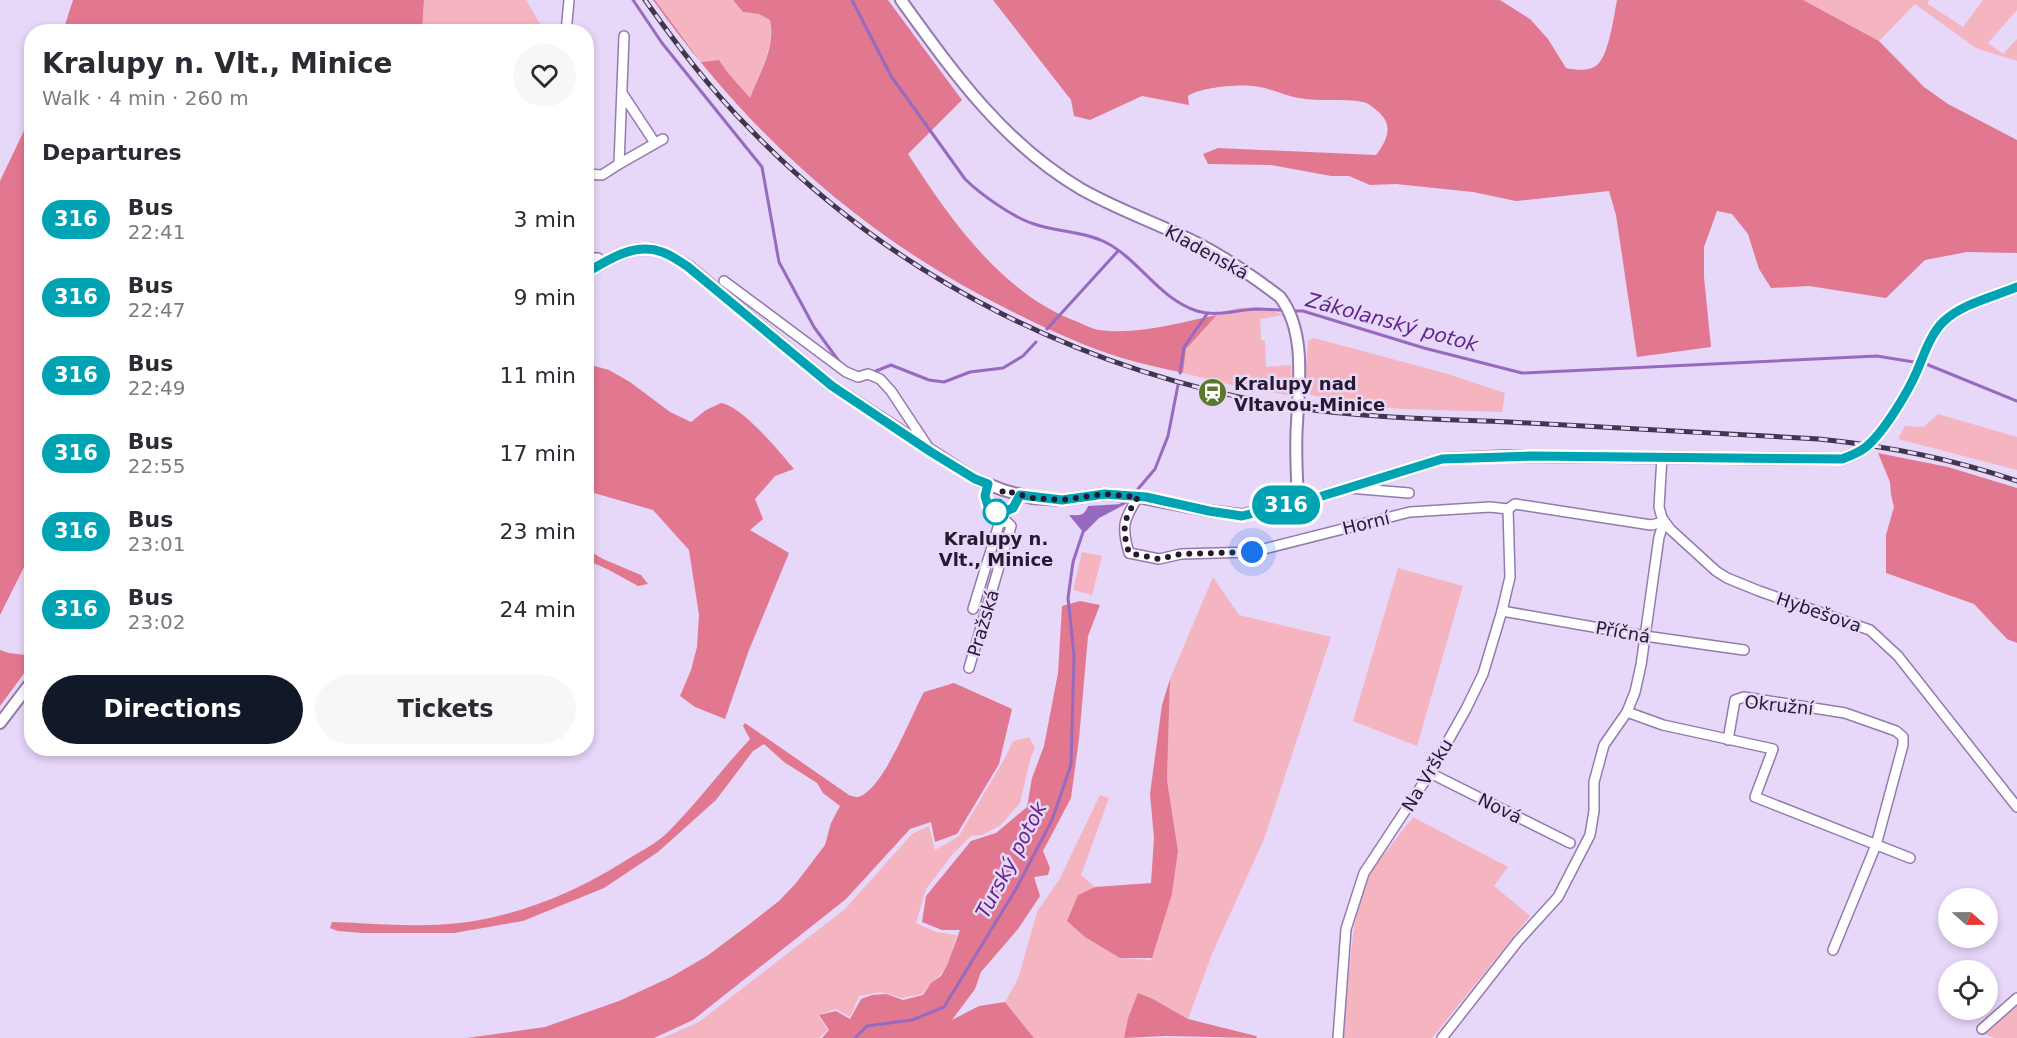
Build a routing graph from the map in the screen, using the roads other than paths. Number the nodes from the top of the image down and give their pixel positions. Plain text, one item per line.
1 (569, 0) edge
2 (901, 0) edge
3 (567, 24) edge
4 (624, 36) dead end
5 (622, 93) junction
6 (619, 165) junction
7 (594, 174) edge
8 (594, 260) edge
9 (600, 261) junction
10 (594, 266) edge
11 (724, 281) dead end
12 (2017, 287) edge
13 (931, 452) junction
14 (1662, 457) junction
15 (1346, 488) junction
16 (1409, 493) dead end
17 (1138, 497) junction
18 (1298, 502) junction
19 (1508, 508) junction
20 (1664, 522) junction
21 (973, 609) dead end
22 (1502, 610) junction
23 (1645, 636) junction
24 (1744, 650) dead end
25 (969, 668) dead end
26 (24, 692) edge
27 (1627, 712) junction
28 (0, 723) edge
29 (1728, 740) junction
30 (1430, 773) junction
31 (2014, 797) edge
32 (2017, 807) edge
33 (1570, 843) dead end
34 (1876, 845) junction
35 (1910, 858) dead end
36 (1833, 950) dead end
37 (2017, 998) edge
38 (1982, 1029) dead end
39 (1338, 1038) edge
40 (1442, 1038) edge

1 - 3 street
2 - 18 main road, Kladenská
4 - 5 street
5 - 6 street
5 - 6 street
6 - 7 street
8 - 9 street
9 - 10 main road
9 - 13 main road
11 - 13 street
12 - 14 main road
13 - 17 main road
14 - 15 main road
14 - 20 street
15 - 16 street
15 - 18 main road
17 - 18 main road
17 - 19 street, Horní
19 - 20 street, Horní
19 - 22 street, Na Vršku
20 - 23 street
20 - 31 street, Hybešova
21 - 25 street, Pražská
22 - 23 street, Příčná
22 - 30 street, Na Vršku
23 - 24 street, Příčná
23 - 27 street
26 - 28 main road
27 - 29 street
27 - 40 street
29 - 34 street
29 - 34 street, Okružní
30 - 33 street, Nová
30 - 39 street, Na Vršku
31 - 32 street, Hybešova
34 - 35 street
34 - 36 street, Okružní
37 - 38 street

